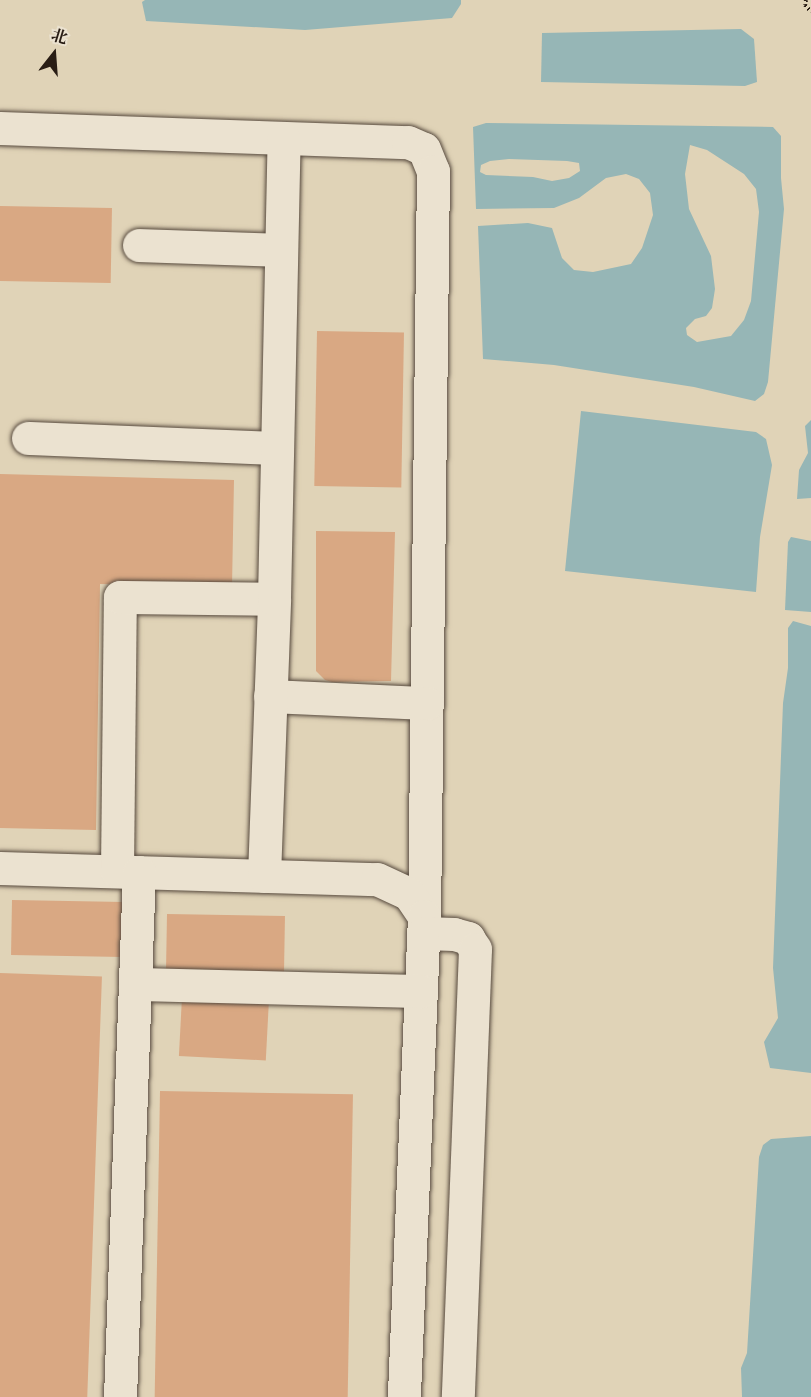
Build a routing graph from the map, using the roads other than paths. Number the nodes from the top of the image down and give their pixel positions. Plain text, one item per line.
1 (0, 128) edge
2 (284, 139) junction
3 (139, 245) dead end
4 (281, 250) junction
5 (28, 438) dead end
6 (277, 448) junction
7 (274, 598) junction
8 (270, 696) junction
9 (427, 703) junction
10 (0, 868) edge
11 (128, 871) junction
12 (264, 876) junction
13 (424, 924) junction
14 (135, 984) junction
15 (421, 991) junction
16 (120, 1397) edge
17 (404, 1397) edge
18 (458, 1397) edge

1 - 2 lane
2 - 4 lane
2 - 9 lane
3 - 4 lane
4 - 6 lane
5 - 6 lane
6 - 7 lane
7 - 8 lane
7 - 11 lane
8 - 9 lane
8 - 12 lane
9 - 13 lane
10 - 11 lane
11 - 12 lane
11 - 14 lane
12 - 13 lane
13 - 15 lane
13 - 18 lane
14 - 15 lane
14 - 16 lane
15 - 17 lane

